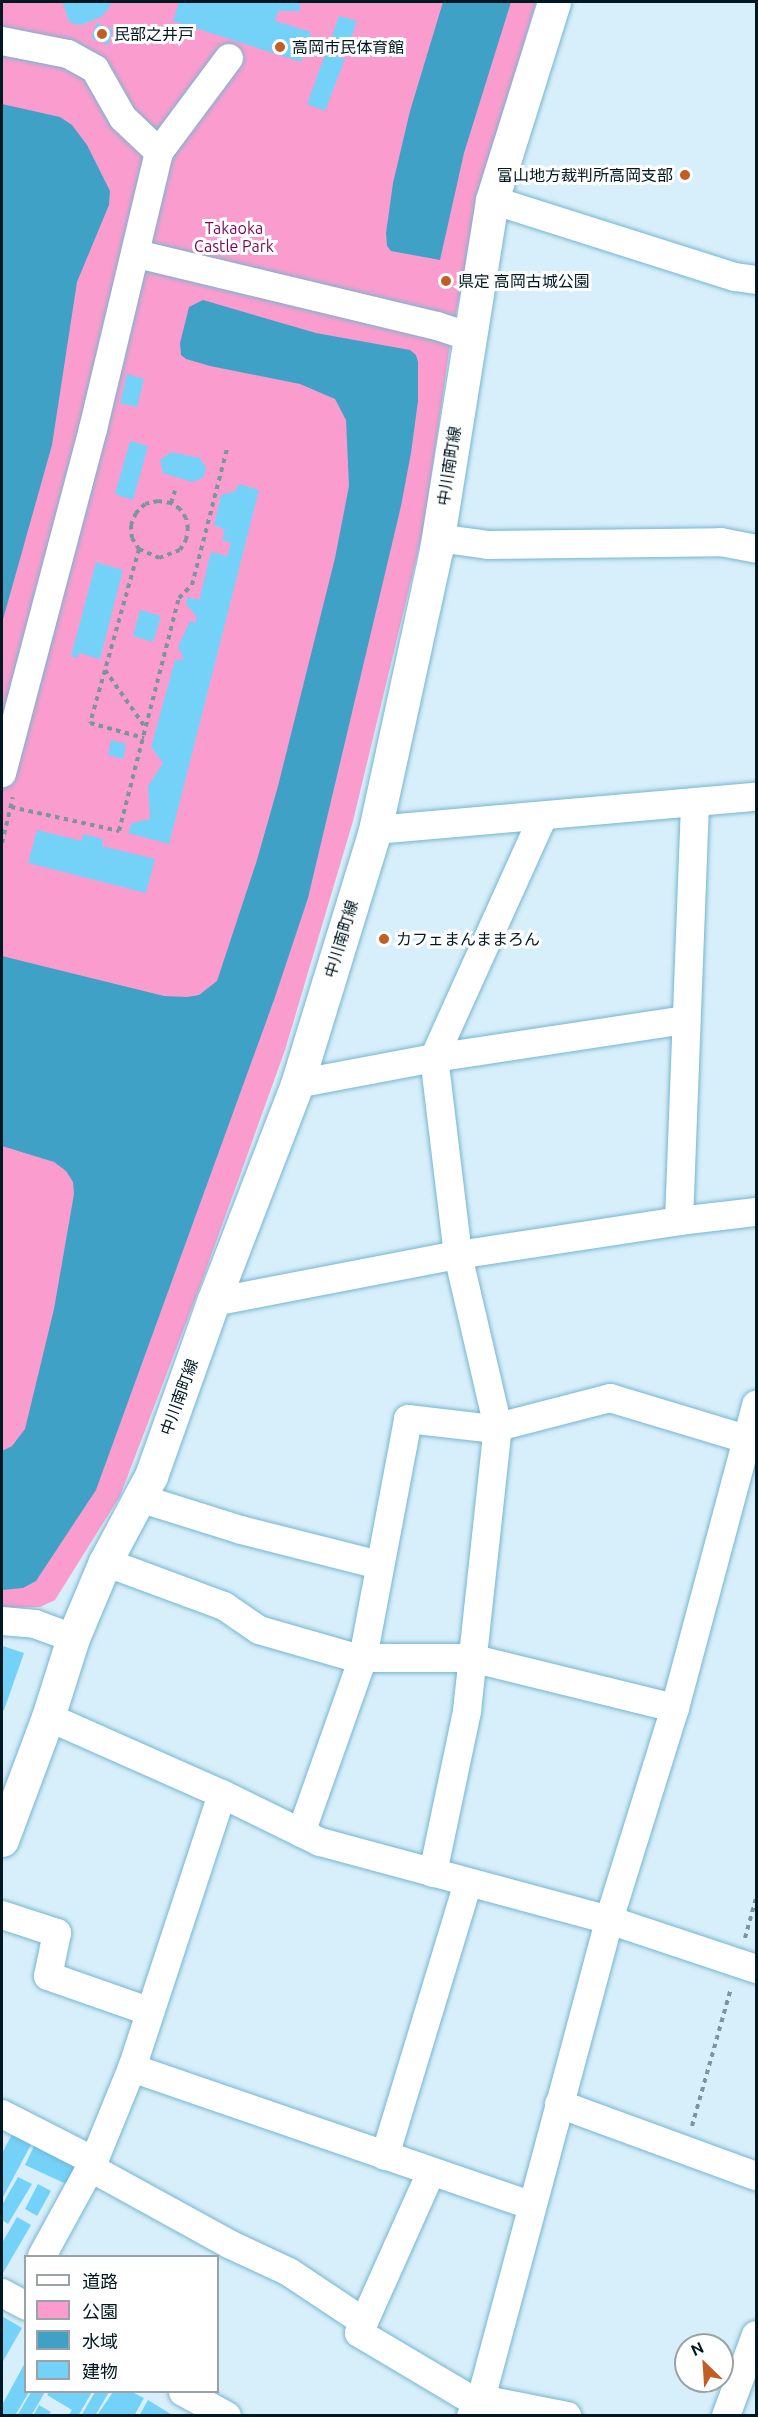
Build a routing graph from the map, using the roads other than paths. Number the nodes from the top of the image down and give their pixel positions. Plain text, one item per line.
1 (554, 2) edge
2 (2, 40) edge
3 (229, 58) dead end
4 (159, 152) junction
5 (492, 200) junction
6 (136, 254) junction
7 (756, 280) edge
8 (470, 337) junction
9 (438, 538) junction
10 (756, 549) edge
11 (2, 773) edge
12 (756, 797) edge
13 (695, 803) junction
14 (543, 817) junction
15 (375, 830) junction
16 (686, 1020) junction
17 (434, 1058) junction
18 (297, 1084) junction
19 (756, 1212) edge
20 (679, 1221) junction
21 (458, 1255) junction
22 (213, 1302) junction
23 (756, 1404) edge
24 (498, 1427) junction
25 (751, 1440) edge
26 (139, 1498) junction
27 (105, 1562) junction
28 (379, 1565) junction
29 (2, 1621) edge
30 (73, 1638) junction
31 (363, 1658) junction
32 (471, 1658) junction
33 (675, 1708) junction
34 (48, 1718) junction
35 (222, 1794) junction
36 (301, 1833) junction
37 (2, 1840) edge
38 (433, 1873) junction
39 (468, 1883) junction
40 (2, 1915) edge
41 (609, 1920) junction
42 (747, 1966) edge
43 (148, 2011) junction
44 (132, 2068) junction
45 (559, 2104) junction
46 (2, 2114) edge
47 (385, 2156) junction
48 (93, 2165) junction
49 (431, 2172) junction
50 (756, 2176) edge
51 (531, 2206) junction
52 (43, 2255) edge
53 (364, 2322) junction
54 (756, 2335) edge
55 (187, 2393) edge
56 (476, 2407) edge
57 (227, 2415) edge
58 (567, 2415) edge
59 (726, 2415) edge

1 - 5 main road, 中川南町線
2 - 4 street
3 - 4 street
4 - 6 street
5 - 7 street
5 - 8 main road, 中川南町線
6 - 8 street
6 - 11 street
8 - 9 main road, 中川南町線
9 - 10 street
9 - 15 main road, 中川南町線
12 - 13 street
13 - 14 street
13 - 16 street
14 - 15 street
14 - 17 street
15 - 18 main road, 中川南町線
16 - 17 street
16 - 20 street
17 - 18 street
17 - 21 street
18 - 22 main road, 中川南町線
19 - 20 street
20 - 21 street
21 - 22 street
21 - 24 street
22 - 26 main road, 中川南町線
23 - 25 street
24 - 25 street
24 - 28 street
24 - 32 street
25 - 33 street
26 - 27 main road, 中川南町線
26 - 28 street
27 - 30 main road, 中川南町線
27 - 31 street
28 - 31 street
29 - 30 street
30 - 34 main road, 中川南町線
31 - 32 street
31 - 36 street
32 - 33 street
32 - 38 street
33 - 41 street
34 - 35 street
34 - 37 main road, 中川南町線
35 - 36 street
35 - 43 street
36 - 38 street
38 - 39 street
39 - 41 street
39 - 47 street
40 - 43 street
41 - 42 street
41 - 45 street
43 - 44 street
44 - 47 street
44 - 48 street
45 - 50 street
45 - 51 street
46 - 48 street
47 - 49 street
48 - 52 street
48 - 53 street
49 - 51 street
49 - 53 street
51 - 56 street
53 - 56 street
54 - 59 street
55 - 57 street
56 - 58 street

